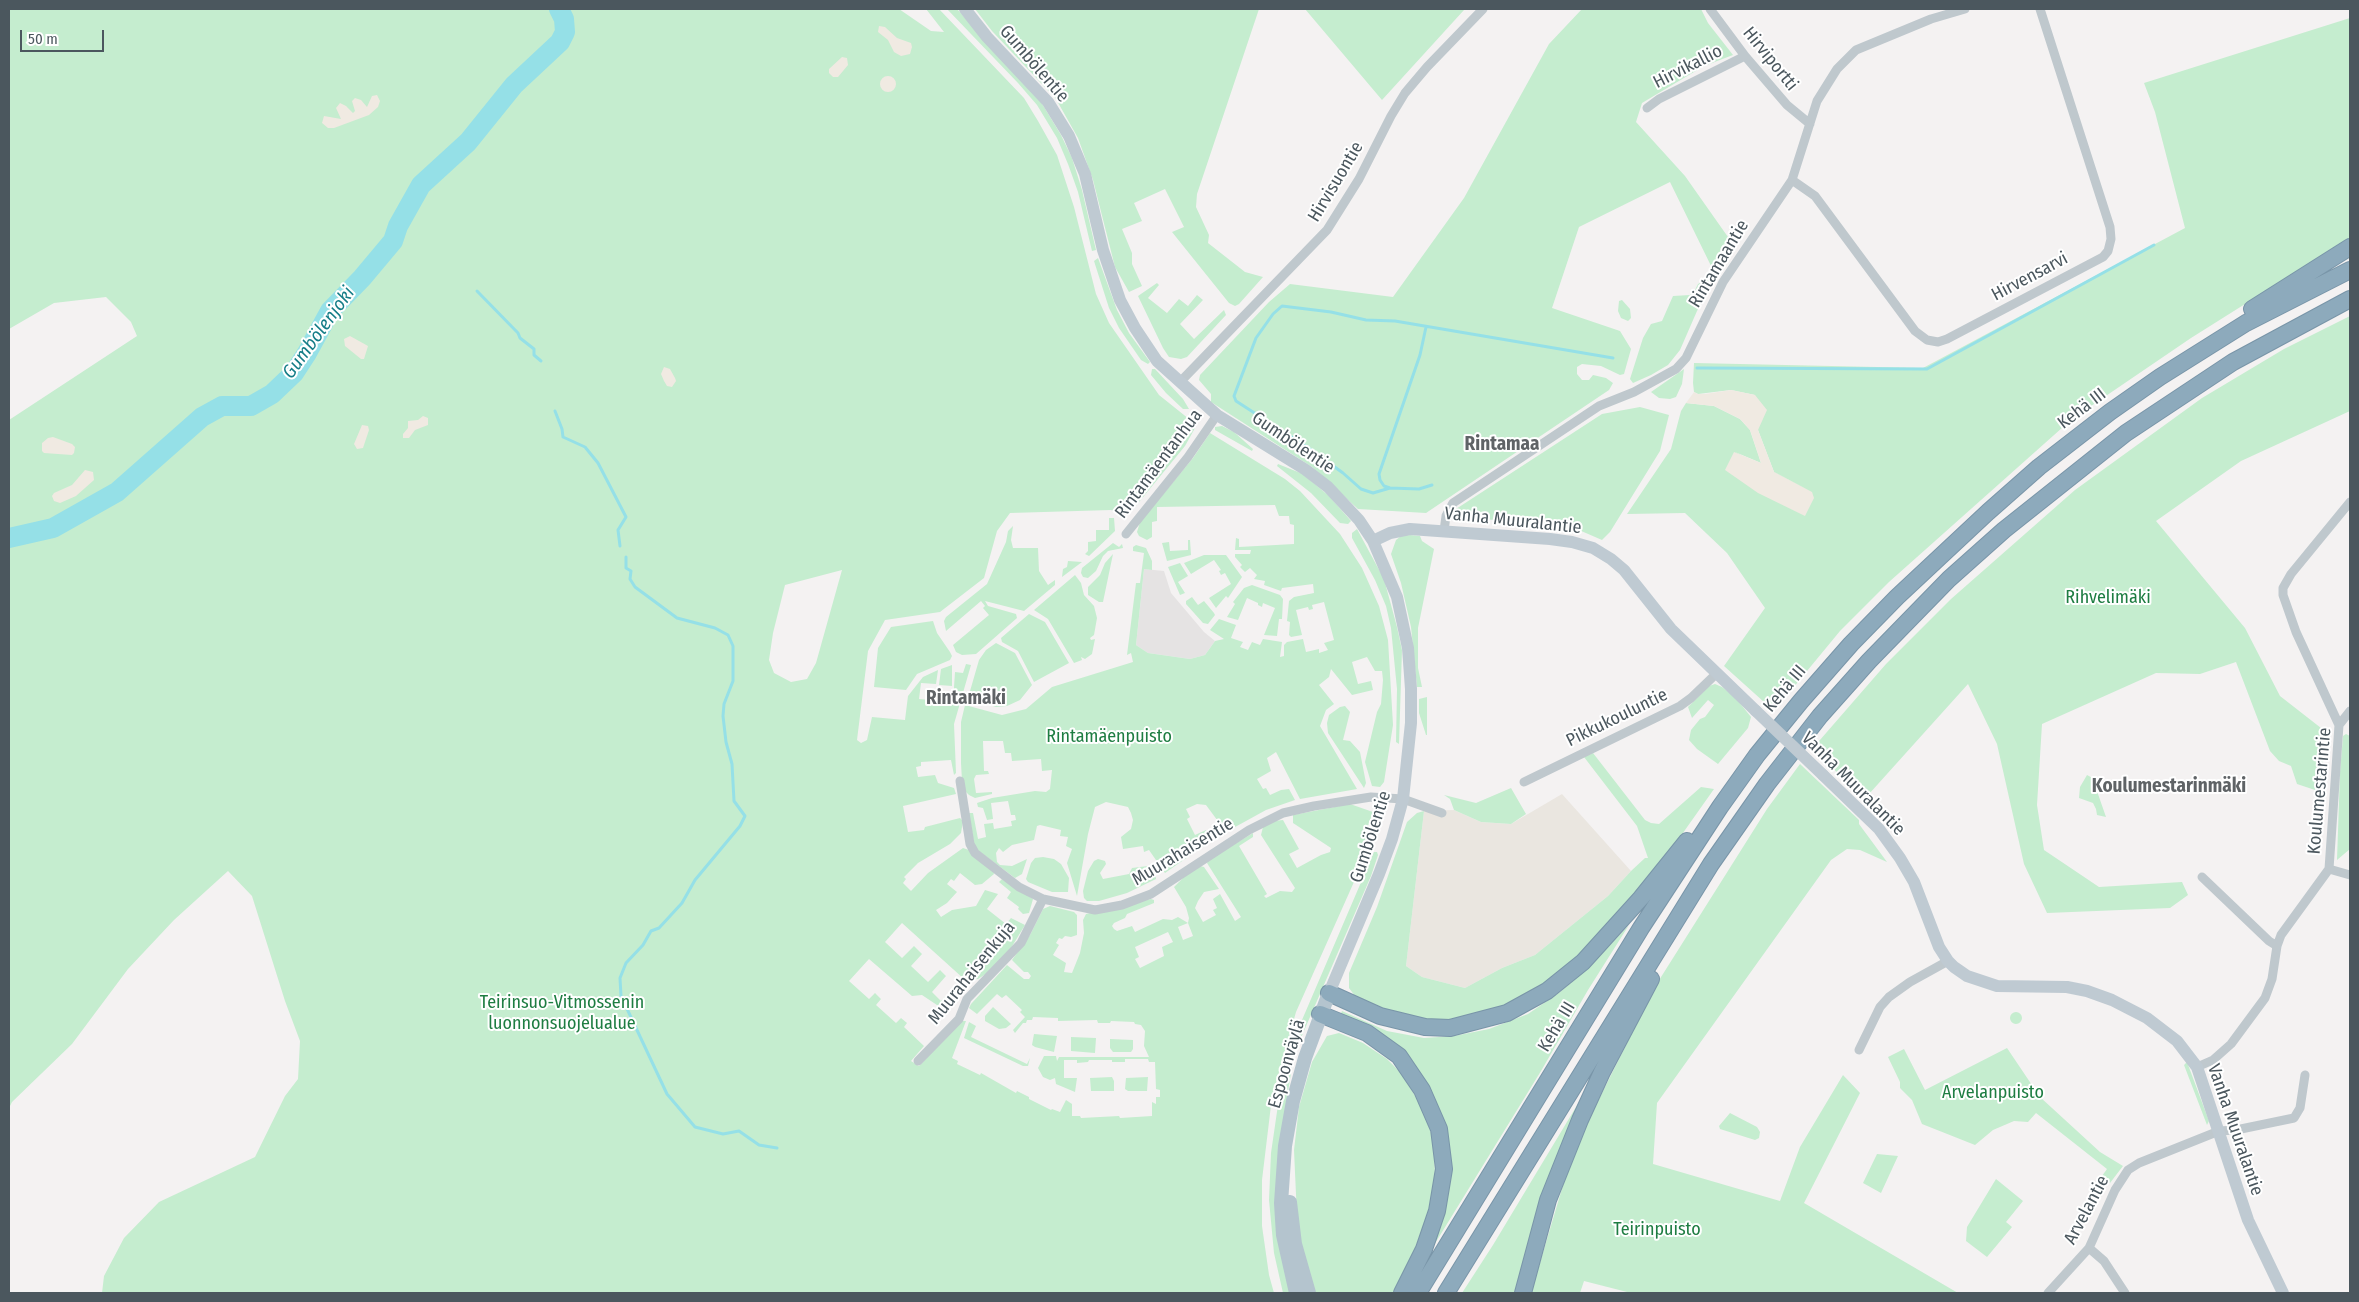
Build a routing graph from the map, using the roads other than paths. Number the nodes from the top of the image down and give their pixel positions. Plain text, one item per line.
1 (965, 9) edge
2 (1484, 9) edge
3 (1710, 9) edge
4 (1965, 9) edge
5 (2040, 9) edge
6 (1745, 56) junction
7 (1647, 108) dead end
8 (1810, 124) junction
9 (1792, 180) junction
10 (2350, 247) edge
11 (2350, 270) edge
12 (2350, 298) edge
13 (2350, 308) edge
14 (2282, 334) junction
15 (2202, 350) junction
16 (1180, 381) junction
17 (1217, 414) junction
18 (2350, 502) edge
19 (1444, 531) junction
20 (1126, 534) dead end
21 (1373, 541) junction
22 (1716, 674) junction
23 (2350, 711) edge
24 (2339, 726) junction
25 (960, 781) dead end
26 (1524, 782) dead end
27 (1403, 799) junction
28 (1720, 807) junction
29 (1442, 813) dead end
30 (2329, 869) junction
31 (2350, 875) edge
32 (2202, 877) dead end
33 (1043, 899) junction
34 (1670, 928) junction
35 (2277, 946) junction
36 (1948, 961) junction
37 (1329, 993) junction
38 (1320, 1014) junction
39 (1859, 1050) dead end
40 (918, 1061) dead end
41 (2197, 1067) junction
42 (2305, 1075) dead end
43 (2218, 1131) junction
44 (1285, 1146) junction
45 (2089, 1248) junction
46 (1296, 1293) edge
47 (1309, 1293) edge
48 (1402, 1293) edge
49 (1418, 1293) edge
50 (1446, 1293) edge
51 (1523, 1293) edge
52 (2048, 1293) edge
53 (2125, 1293) edge
54 (2283, 1293) edge

1 - 16 street, Gumbölentie
2 - 16 street, Hirvisuontie
3 - 6 street, Hirviportti
4 - 8 street, Rintamaantie
5 - 9 street, Hirvensarvi
6 - 7 street, Hirvikallio
6 - 8 street, Hirviportti
8 - 9 street, Rintamaantie
9 - 19 street, Rintamaantie
10 - 15 highway
11 - 15 highway, Kehä III
12 - 14 highway
13 - 14 highway
14 - 34 highway
15 - 28 highway, Kehä III
16 - 17 street, Gumbölentie
17 - 20 street, Rintamäentanhua
17 - 21 street, Gumbölentie
18 - 24 street
19 - 21 street, Vanha Muuralantie
19 - 22 street, Vanha Muuralantie
21 - 27 street, Gumbölentie
22 - 26 street, Pikkukouluntie
22 - 36 street, Vanha Muuralantie, bridge
23 - 24 street, Koulumestarintie
24 - 30 street, Koulumestarintie
25 - 33 street, Muurahaisentie
27 - 29 street, Muurahaisentie
27 - 33 street, Muurahaisentie
27 - 37 street, Gumbölentie
28 - 37 highway
28 - 49 highway, Kehä III
30 - 31 street
30 - 35 street, Koulumestarintie
32 - 35 street
33 - 40 street, Muurahaisenkuja
34 - 50 highway
34 - 51 highway
35 - 41 street, Koulumestarintie
36 - 39 street
36 - 41 street, Vanha Muuralantie
37 - 38 main road, Espoonväylä
38 - 44 main road, Espoonväylä
38 - 48 highway
41 - 43 street, Vanha Muuralantie
42 - 43 street, Arvelantie
43 - 45 street, Arvelantie
43 - 54 street, Vanha Muuralantie
44 - 46 main road, Espoonväylä
44 - 47 main road, Espoonväylä
45 - 52 street, Arvelantie
45 - 53 street

